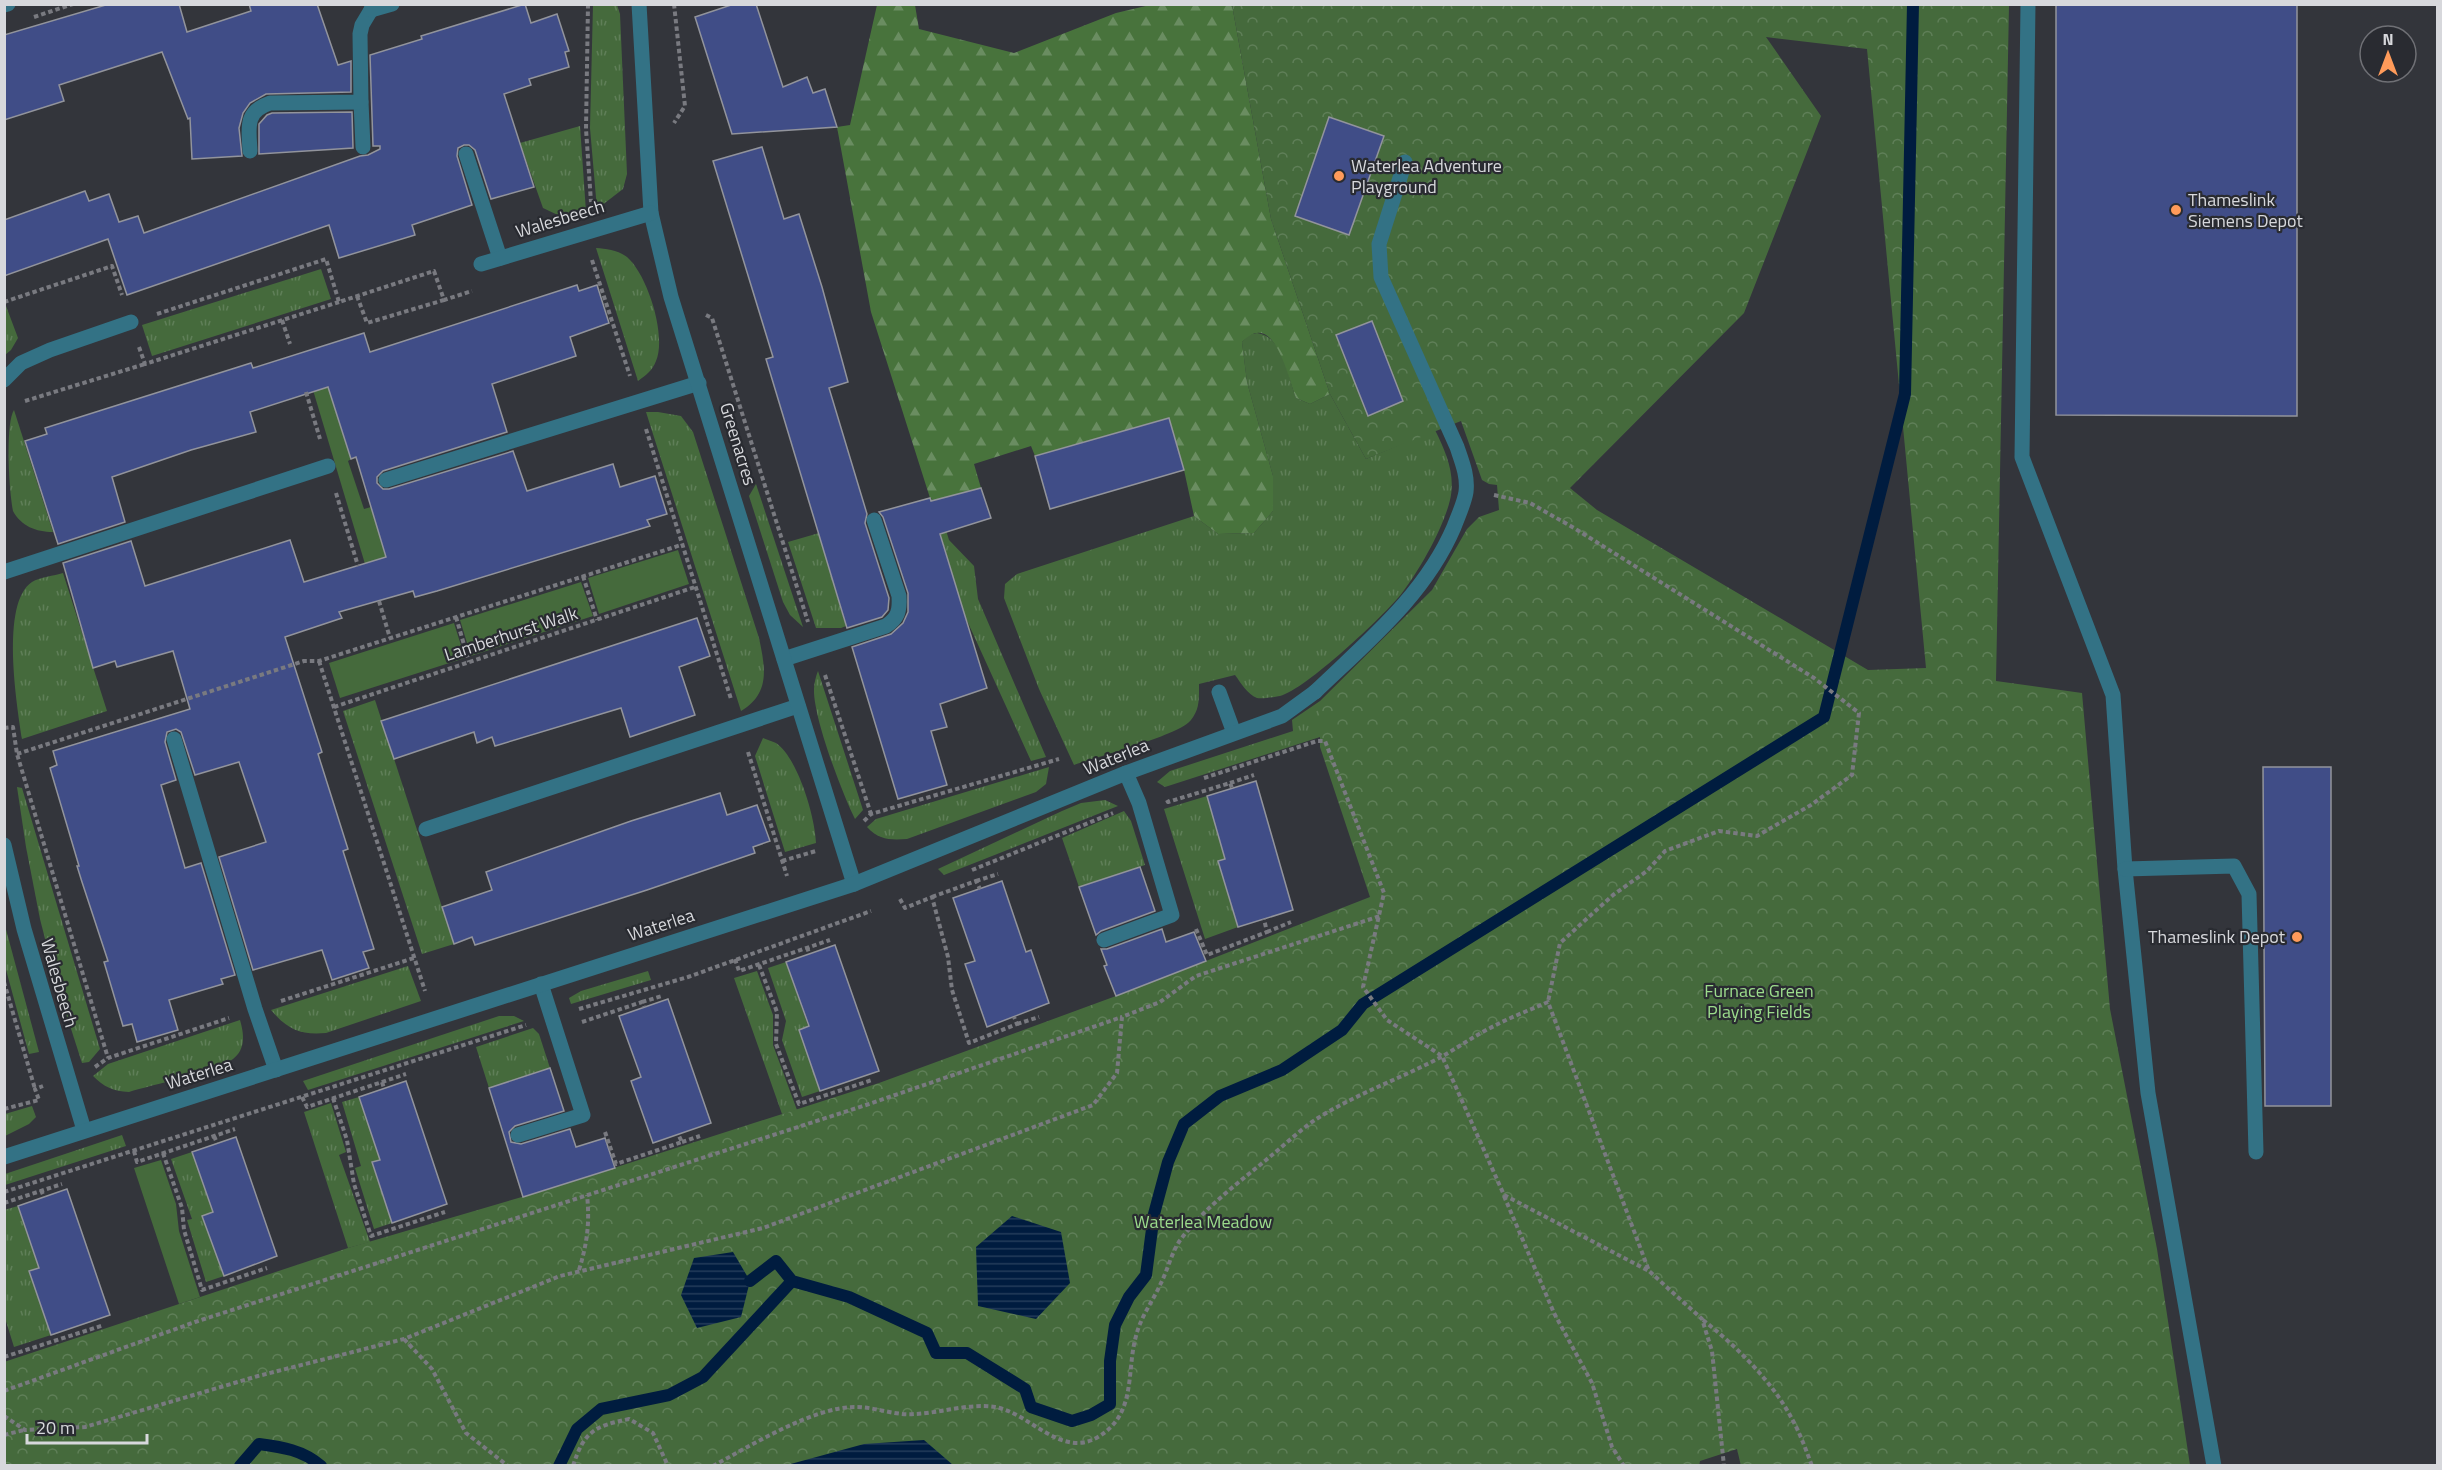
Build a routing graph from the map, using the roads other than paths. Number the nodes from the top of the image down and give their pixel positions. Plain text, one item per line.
1 (392, 4) edge
2 (639, 4) edge
3 (2028, 4) edge
4 (361, 102) junction
5 (363, 147) dead end
6 (250, 151) dead end
7 (466, 154) dead end
8 (1405, 162) dead end
9 (651, 213) junction
10 (500, 258) junction
11 (481, 264) dead end
12 (131, 322) road end
13 (4, 380) edge
14 (699, 383) junction
15 (328, 466) dead end
16 (386, 480) dead end
17 (874, 520) dead end
18 (4, 572) edge
19 (784, 658) junction
20 (1219, 692) dead end
21 (798, 706) junction
22 (1234, 733) junction
23 (174, 739) dead end
24 (1126, 773) junction
25 (426, 829) dead end
26 (5, 848) edge
27 (2125, 869) junction
28 (854, 884) junction
29 (1104, 940) dead end
30 (541, 984) junction
31 (276, 1070) junction
32 (84, 1130) junction
33 (518, 1135) dead end
34 (2256, 1152) dead end
35 (4, 1157) edge
36 (2214, 1466) edge

1 - 4 street
2 - 9 street, Greenacres
3 - 27 street
4 - 5 street
4 - 6 street
7 - 10 street
8 - 22 street, Waterlea
9 - 10 street, Walesbeech
9 - 14 street, Greenacres
10 - 11 street, Walesbeech
12 - 13 street
14 - 16 street
14 - 19 street, Greenacres
15 - 18 street
17 - 19 street
19 - 21 street, Greenacres
20 - 22 street
21 - 25 street
21 - 28 street, Greenacres
22 - 24 street, Waterlea
23 - 31 street
24 - 28 street, Waterlea
24 - 29 street
26 - 32 street, Walesbeech
27 - 34 street
27 - 36 street
28 - 30 street, Waterlea
30 - 31 street, Waterlea
30 - 33 street
31 - 32 street, Waterlea
32 - 35 street, Waterlea

